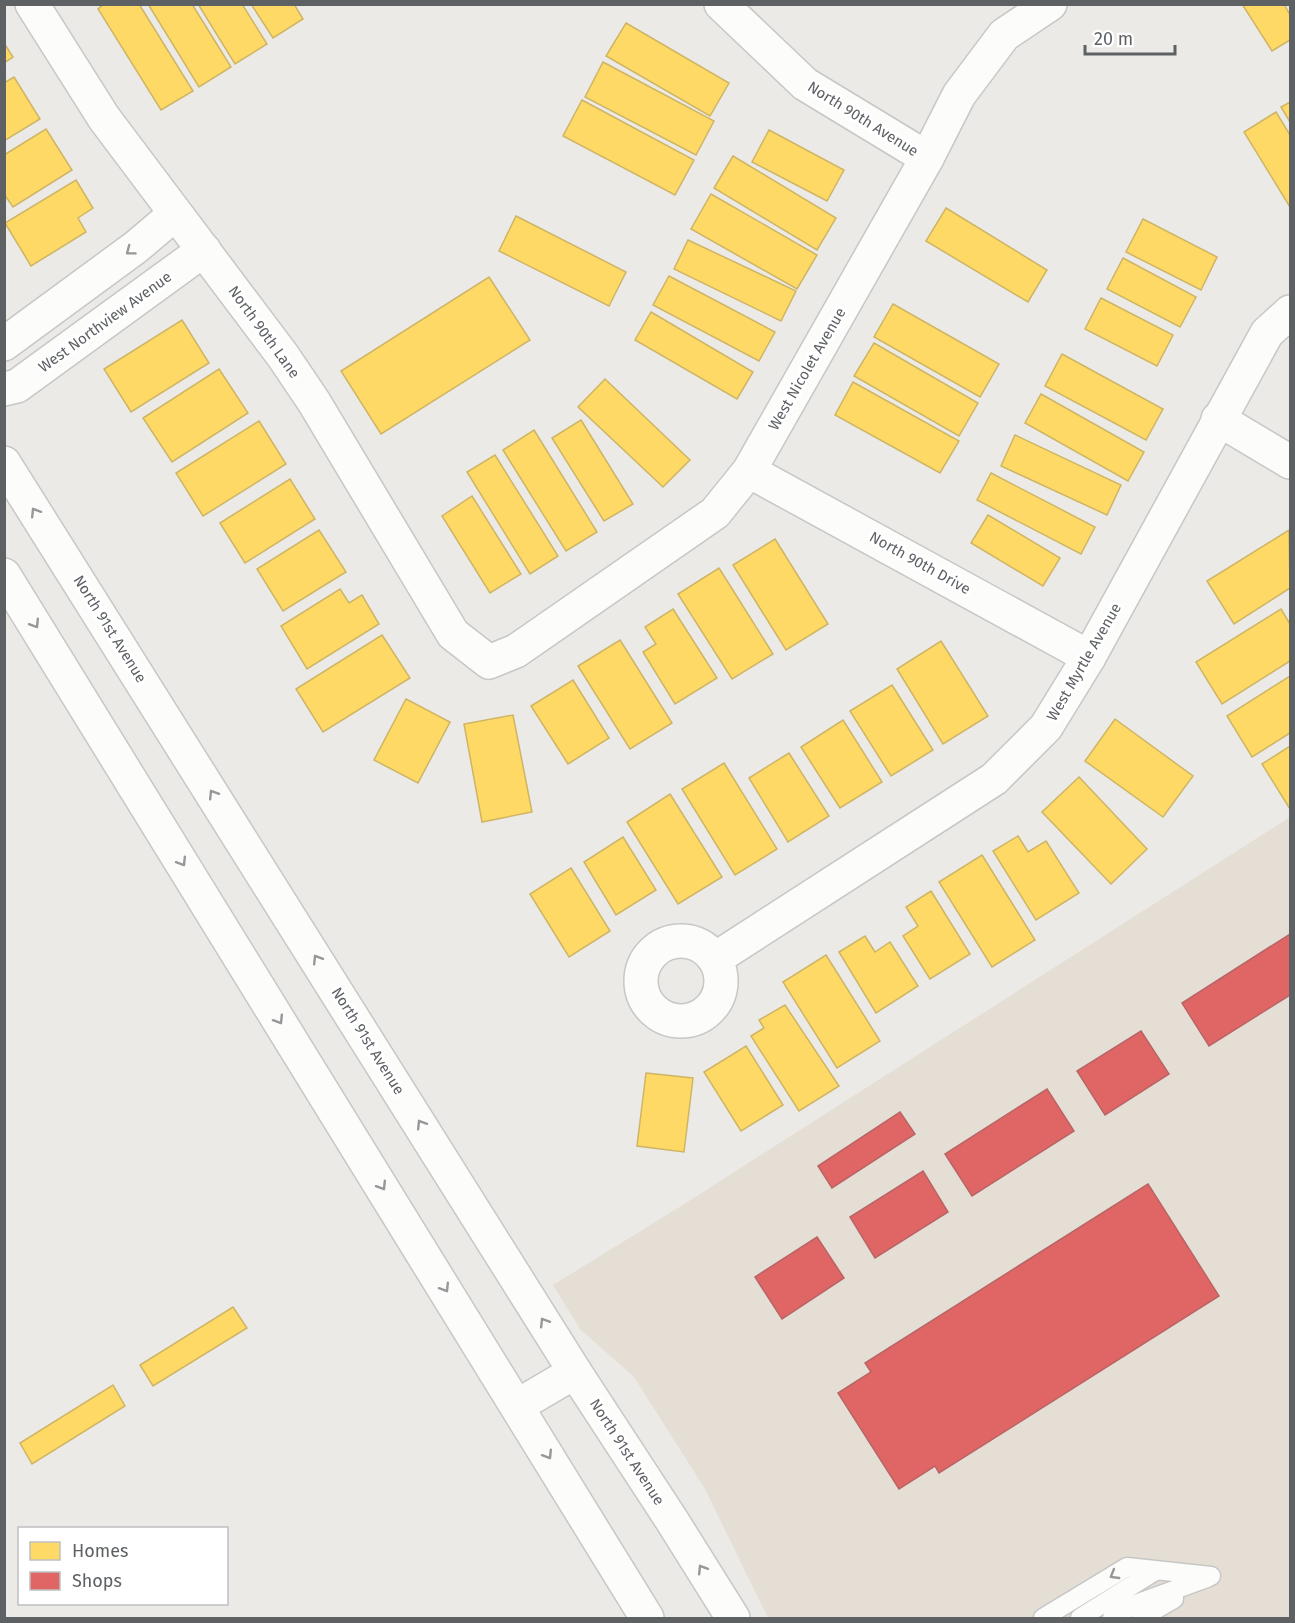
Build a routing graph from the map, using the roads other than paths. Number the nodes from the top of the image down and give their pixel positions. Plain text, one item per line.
1 (32, 4) edge
2 (721, 4) edge
3 (1050, 4) edge
4 (927, 158) junction
5 (175, 214) junction
6 (204, 250) junction
7 (1290, 312) edge
8 (4, 344) edge
9 (4, 389) edge
10 (1218, 419) junction
11 (1290, 462) edge
12 (4, 463) edge
13 (749, 471) junction
14 (4, 574) edge
15 (1089, 657) junction
16 (489, 662) joint
17 (715, 959) dead end
18 (575, 1372) junction
19 (517, 1406) junction
20 (1155, 1571) junction
21 (1211, 1576) junction
22 (647, 1618) edge
23 (733, 1618) edge
24 (1043, 1618) edge
25 (1080, 1618) edge
26 (1112, 1618) edge
27 (1141, 1618) edge

1 - 5 street, North 90th Lane
2 - 4 street, North 90th Avenue
3 - 4 street, West Nicolet Avenue
4 - 13 street, West Nicolet Avenue
5 - 6 street, North 90th Lane
5 -> 8 street
6 - 9 street, West Northview Avenue
6 - 16 street, North 90th Lane
7 - 10 street, West Myrtle Avenue
10 - 11 street
10 - 15 street, West Myrtle Avenue
18 -> 12 street, North 91st Avenue
13 - 15 street, North 90th Drive
13 - 16 street, West Nicolet Avenue
14 -> 19 street
15 - 17 street, West Myrtle Avenue
18 - 19 street
23 -> 18 street, North 91st Avenue
19 -> 22 street
20 - 21 lane
20 -> 24 lane
20 - 25 lane
21 - 26 lane
21 - 27 lane

